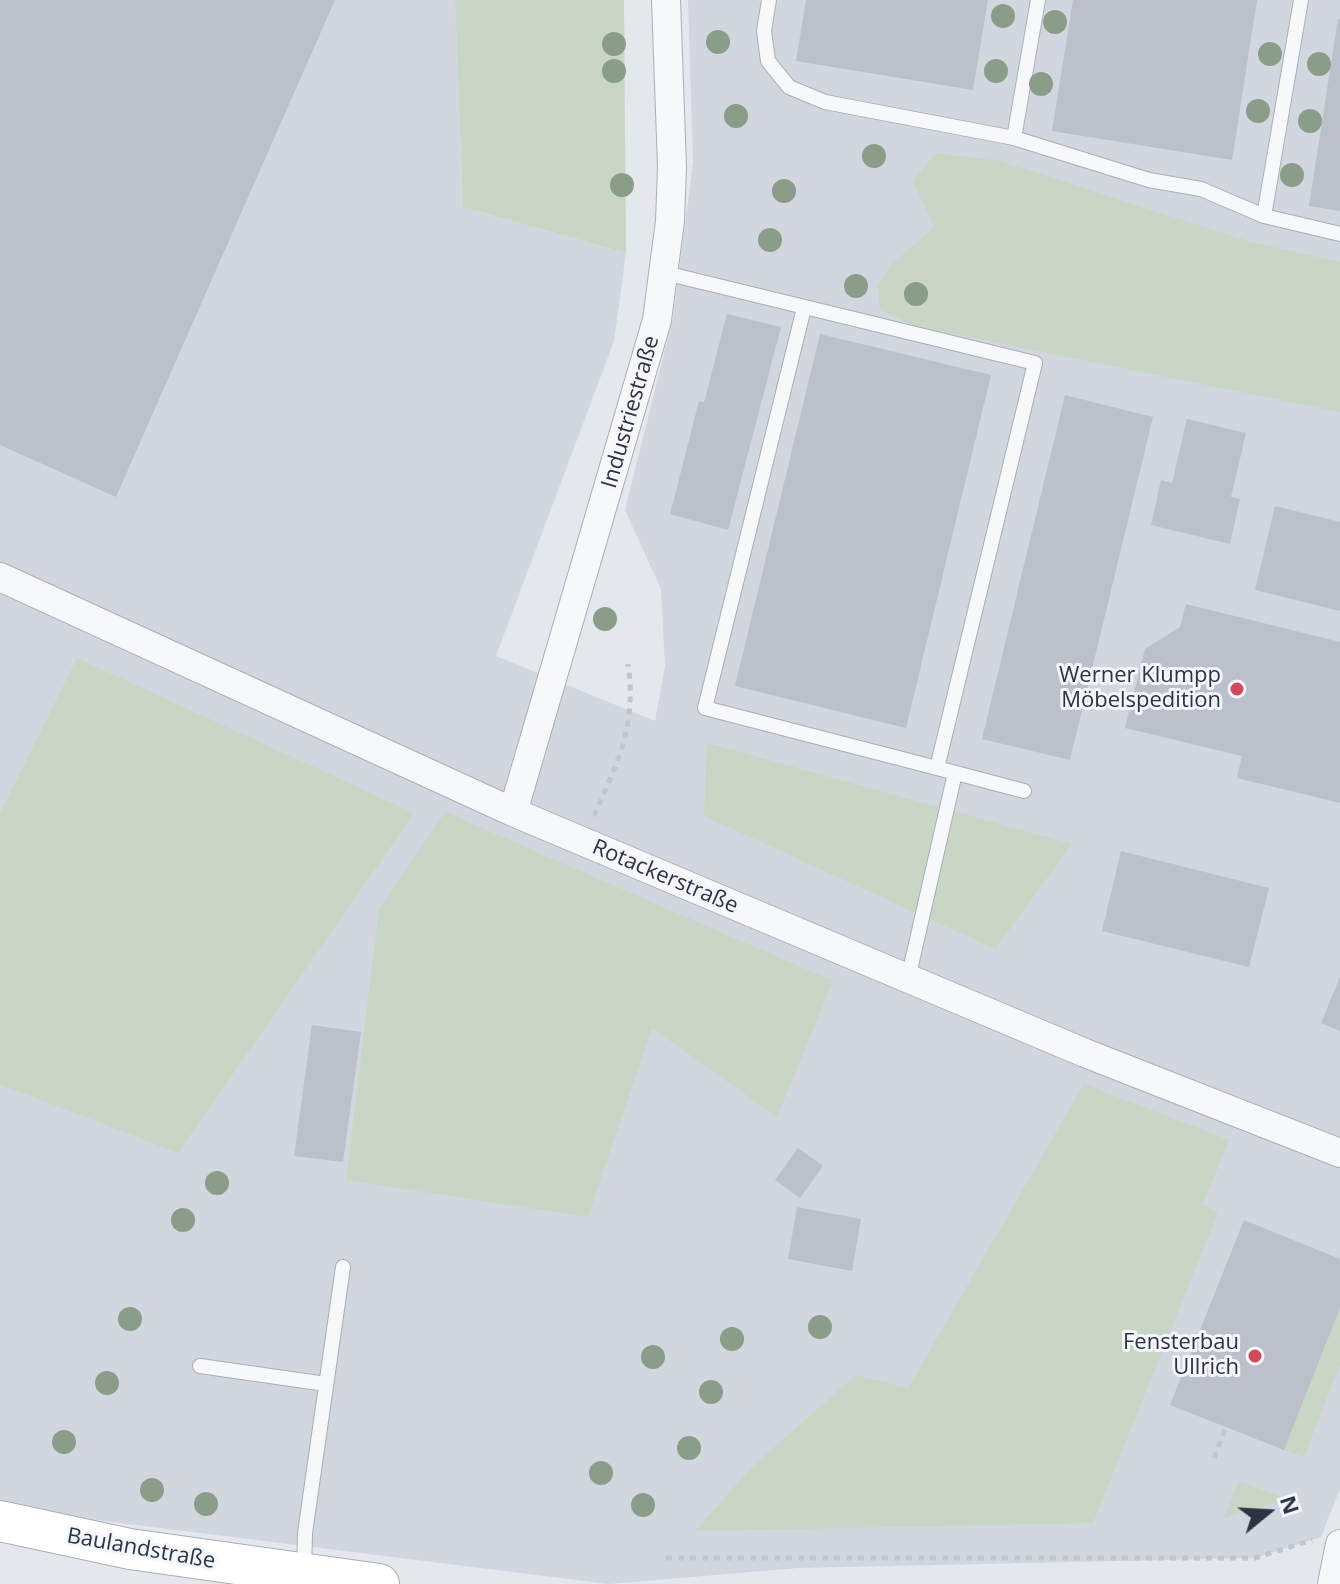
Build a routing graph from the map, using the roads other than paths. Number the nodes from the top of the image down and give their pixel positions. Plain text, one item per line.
1 (666, 0) edge
2 (769, 0) edge
3 (1038, 0) edge
4 (1301, 0) edge
5 (1014, 138) junction
6 (1264, 216) junction
7 (1340, 234) edge
8 (665, 273) junction
9 (804, 308) junction
10 (0, 577) edge
11 (937, 768) junction
12 (955, 773) junction
13 (1024, 791) dead end
14 (513, 812) junction
15 (908, 979) junction
16 (1340, 1153) edge
17 (343, 1267) dead end
18 (200, 1366) dead end
19 (326, 1384) junction
20 (0, 1521) edge
21 (1331, 1540) edge
22 (304, 1576) junction
23 (379, 1584) edge
24 (1332, 1584) edge

1 - 8 street, Industriestraße
2 - 5 lane
3 - 5 lane
4 - 6 lane
5 - 6 lane
6 - 7 lane
8 - 9 lane
8 - 14 street, Industriestraße
9 - 11 lane
9 - 11 lane
10 - 14 street, Rotackerstraße
11 - 12 lane
12 - 13 lane
12 - 15 lane
14 - 15 street, Rotackerstraße
15 - 16 street, Rotackerstraße
17 - 19 lane
18 - 19 lane
19 - 22 lane
20 - 22 street, Baulandstraße
21 - 24 street
22 - 23 street, Baulandstraße

